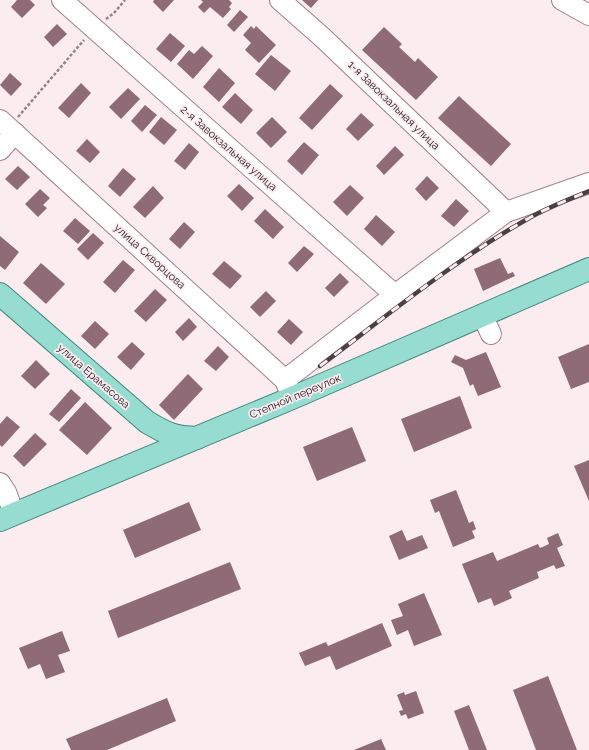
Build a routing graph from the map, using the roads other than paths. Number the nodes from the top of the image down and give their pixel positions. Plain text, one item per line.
1 (62, 0) edge
2 (280, 0) edge
3 (562, 0) edge
4 (589, 16) edge
5 (8, 127) edge
6 (0, 150) edge
7 (589, 183) edge
8 (506, 212) junction
9 (589, 269) edge
10 (0, 294) edge
11 (395, 295) junction
12 (288, 389) junction
13 (147, 422) junction
14 (199, 438) junction
15 (135, 464) junction
16 (0, 483) edge
17 (7, 517) edge

1 - 11 street, 2-я Завокзальная улица
2 - 8 street, 1-я Завокзальная улица
3 - 4 street
5 - 6 street
5 - 12 street, улица Скворцова
7 - 8 street
8 - 11 street
9 - 12 main road, Степной переулок
10 - 13 main road, улица Ерамасова
11 - 12 street
12 - 14 main road, Степной переулок
13 - 14 main road, улица Ерамасова
13 - 15 main road
14 - 15 main road, Степной переулок
15 - 17 main road, Степной переулок
16 - 17 street

